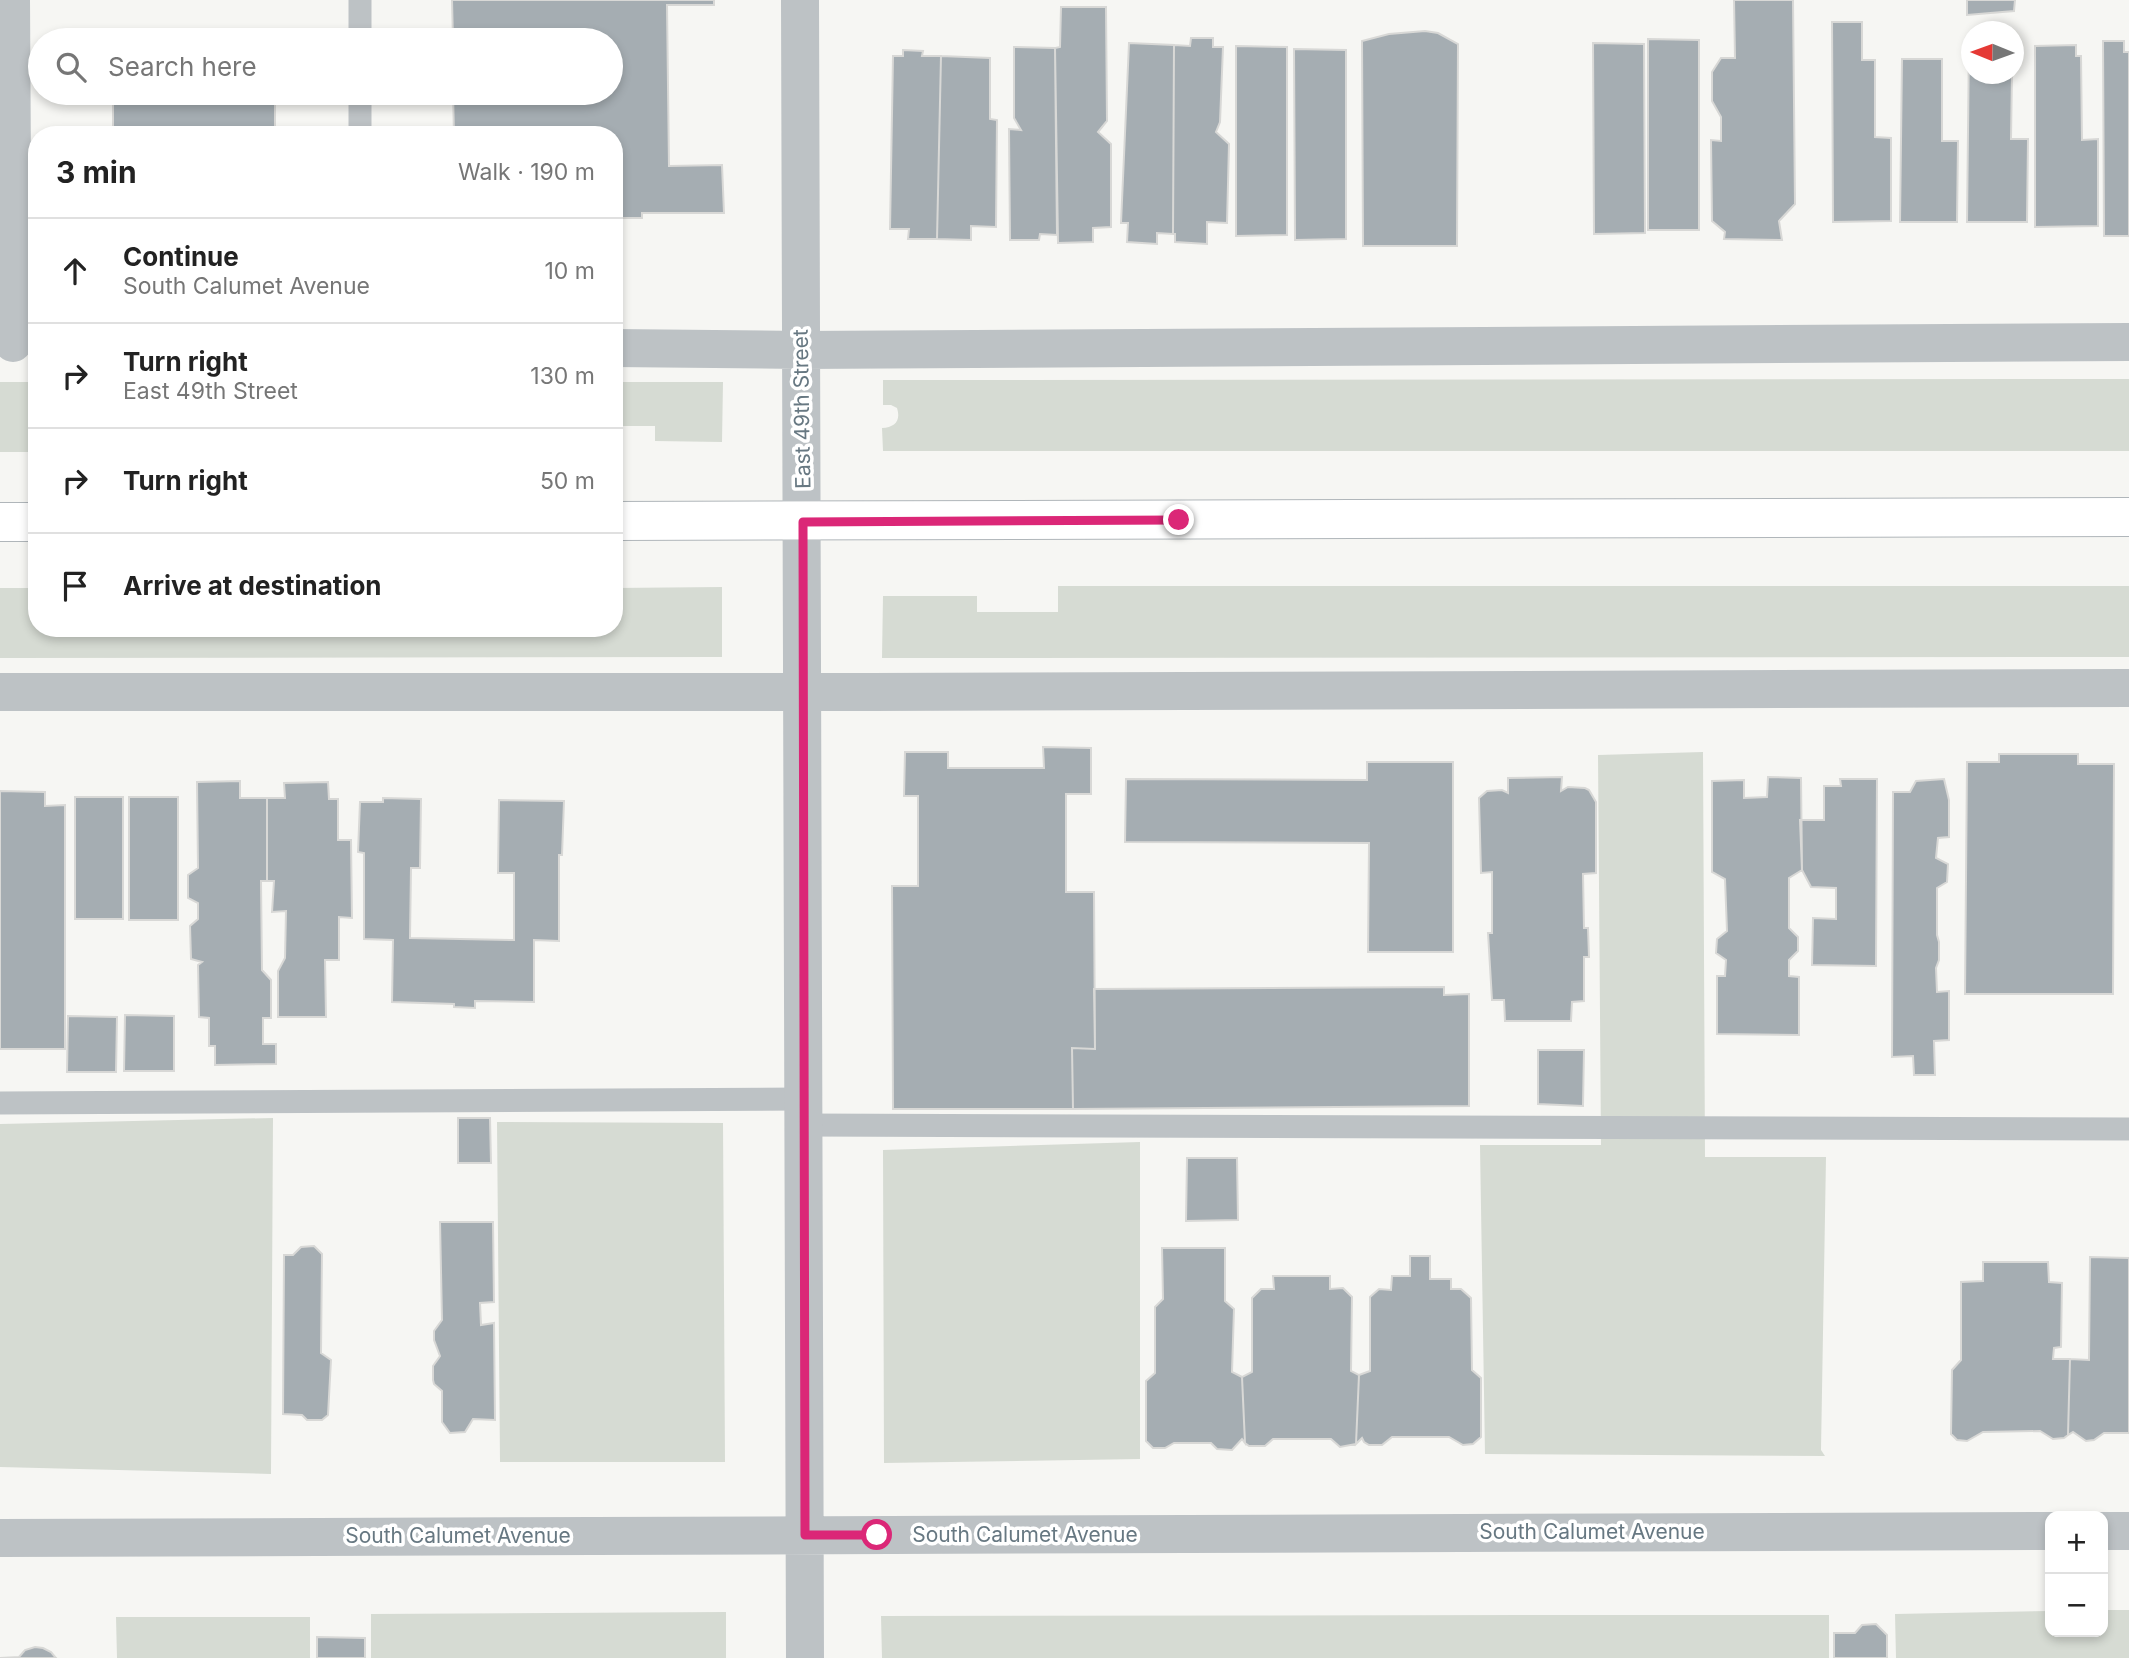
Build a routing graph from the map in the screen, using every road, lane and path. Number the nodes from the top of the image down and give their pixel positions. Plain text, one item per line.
1 (11, 0) edge
2 (360, 0) edge
3 (800, 0) edge
4 (360, 28) edge
5 (360, 105) edge
6 (360, 126) edge
7 (2129, 342) edge
8 (16, 343) edge
9 (623, 348) edge
10 (801, 350) junction
11 (2129, 517) edge
12 (623, 521) edge
13 (0, 522) edge
14 (28, 522) edge
15 (803, 522) junction
16 (2129, 688) edge
17 (0, 692) edge
18 (803, 692) junction
19 (0, 1103) edge
20 (804, 1112) junction
21 (2129, 1129) edge
22 (2045, 1531) edge
23 (2108, 1531) edge
24 (2129, 1531) edge
25 (805, 1535) junction
26 (0, 1538) edge
27 (805, 1658) edge

1 - 8 street
2 - 4 lane
3 - 10 street, East 49th Street
5 - 6 lane
7 - 10 street
9 - 10 street
10 - 15 street, East 49th Street
11 - 15 street
12 - 15 street
13 - 14 street
15 - 18 street, East 49th Street
16 - 18 street
17 - 18 street
18 - 20 street, East 49th Street
19 - 20 lane
20 - 21 lane
20 - 25 street, East 49th Street
22 - 25 street, South Calumet Avenue
23 - 24 street
25 - 26 street, South Calumet Avenue
25 - 27 street, East 49th Street

